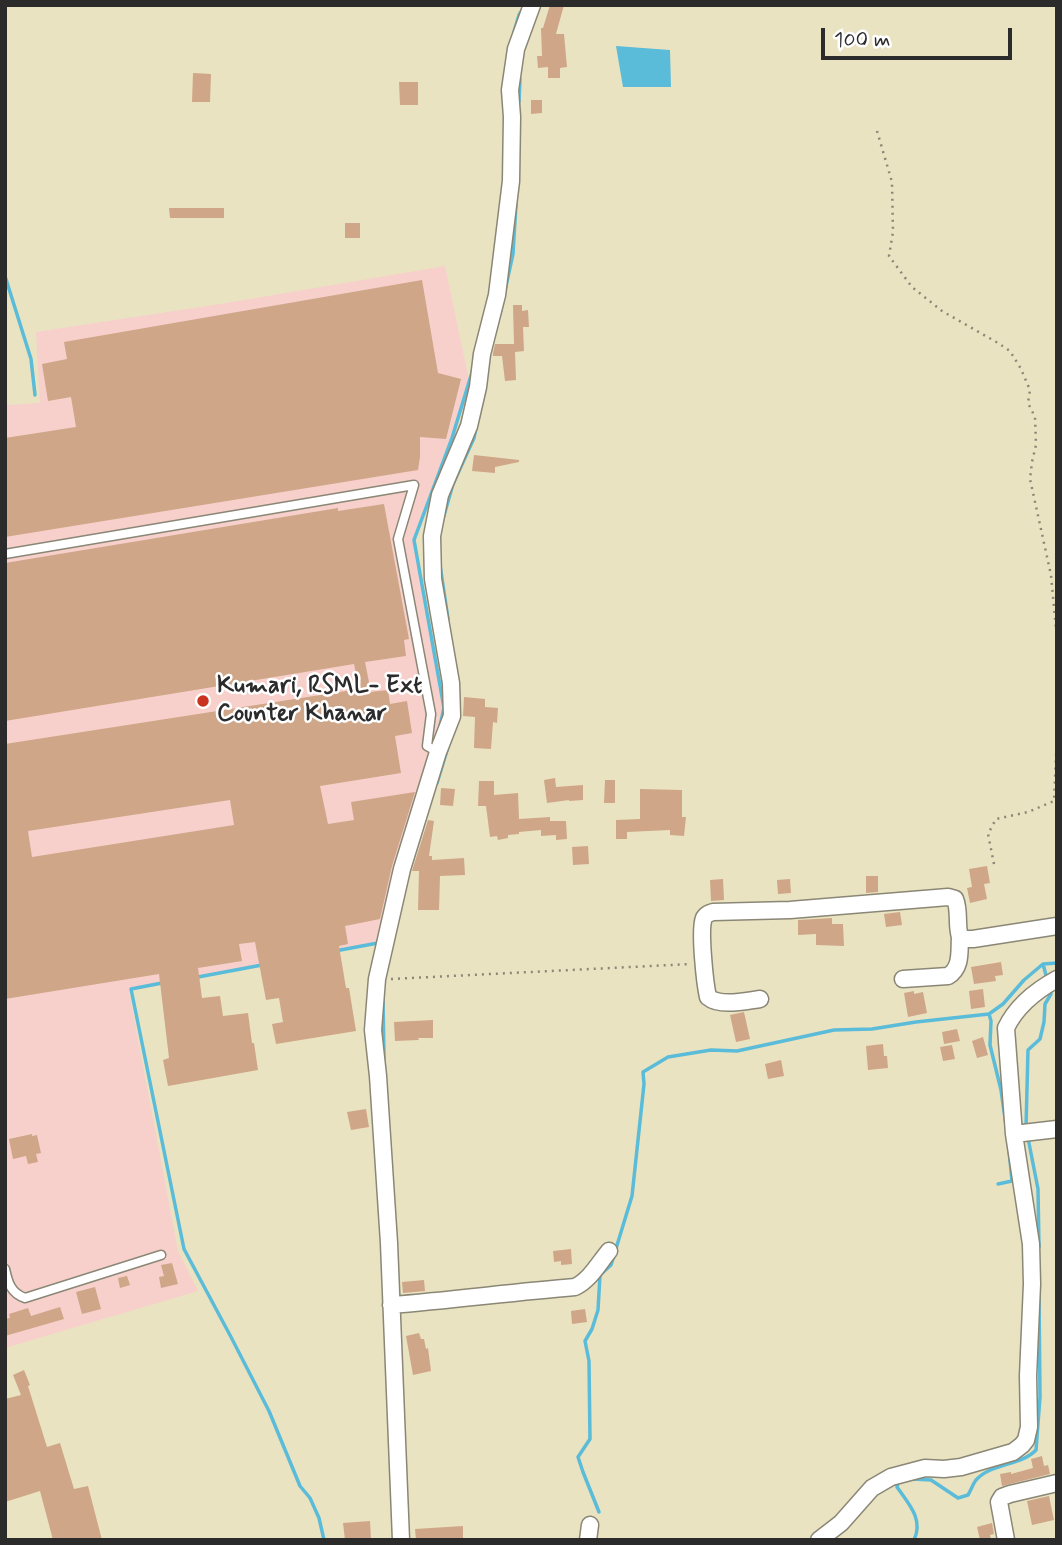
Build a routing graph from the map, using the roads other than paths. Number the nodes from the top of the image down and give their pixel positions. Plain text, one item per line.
1 (532, 5) edge
2 (5, 554) edge
3 (433, 749) junction
4 (1057, 926) edge
5 (960, 937) junction
6 (903, 979) dead end
7 (1057, 979) edge
8 (760, 999) dead end
9 (1057, 1129) edge
10 (1014, 1134) junction
11 (609, 1251) dead end
12 (161, 1255) dead end
13 (5, 1269) edge
14 (7, 1287) edge
15 (391, 1305) junction
16 (1057, 1483) edge
17 (401, 1540) edge
18 (819, 1540) edge
19 (1006, 1540) edge

1 - 3 street
2 - 3 lane
3 - 15 street
4 - 5 street
5 - 6 street
5 - 8 street
7 - 10 street
9 - 10 street
10 - 18 street
11 - 15 street
12 - 14 lane
13 - 14 lane
15 - 17 street
16 - 19 street

